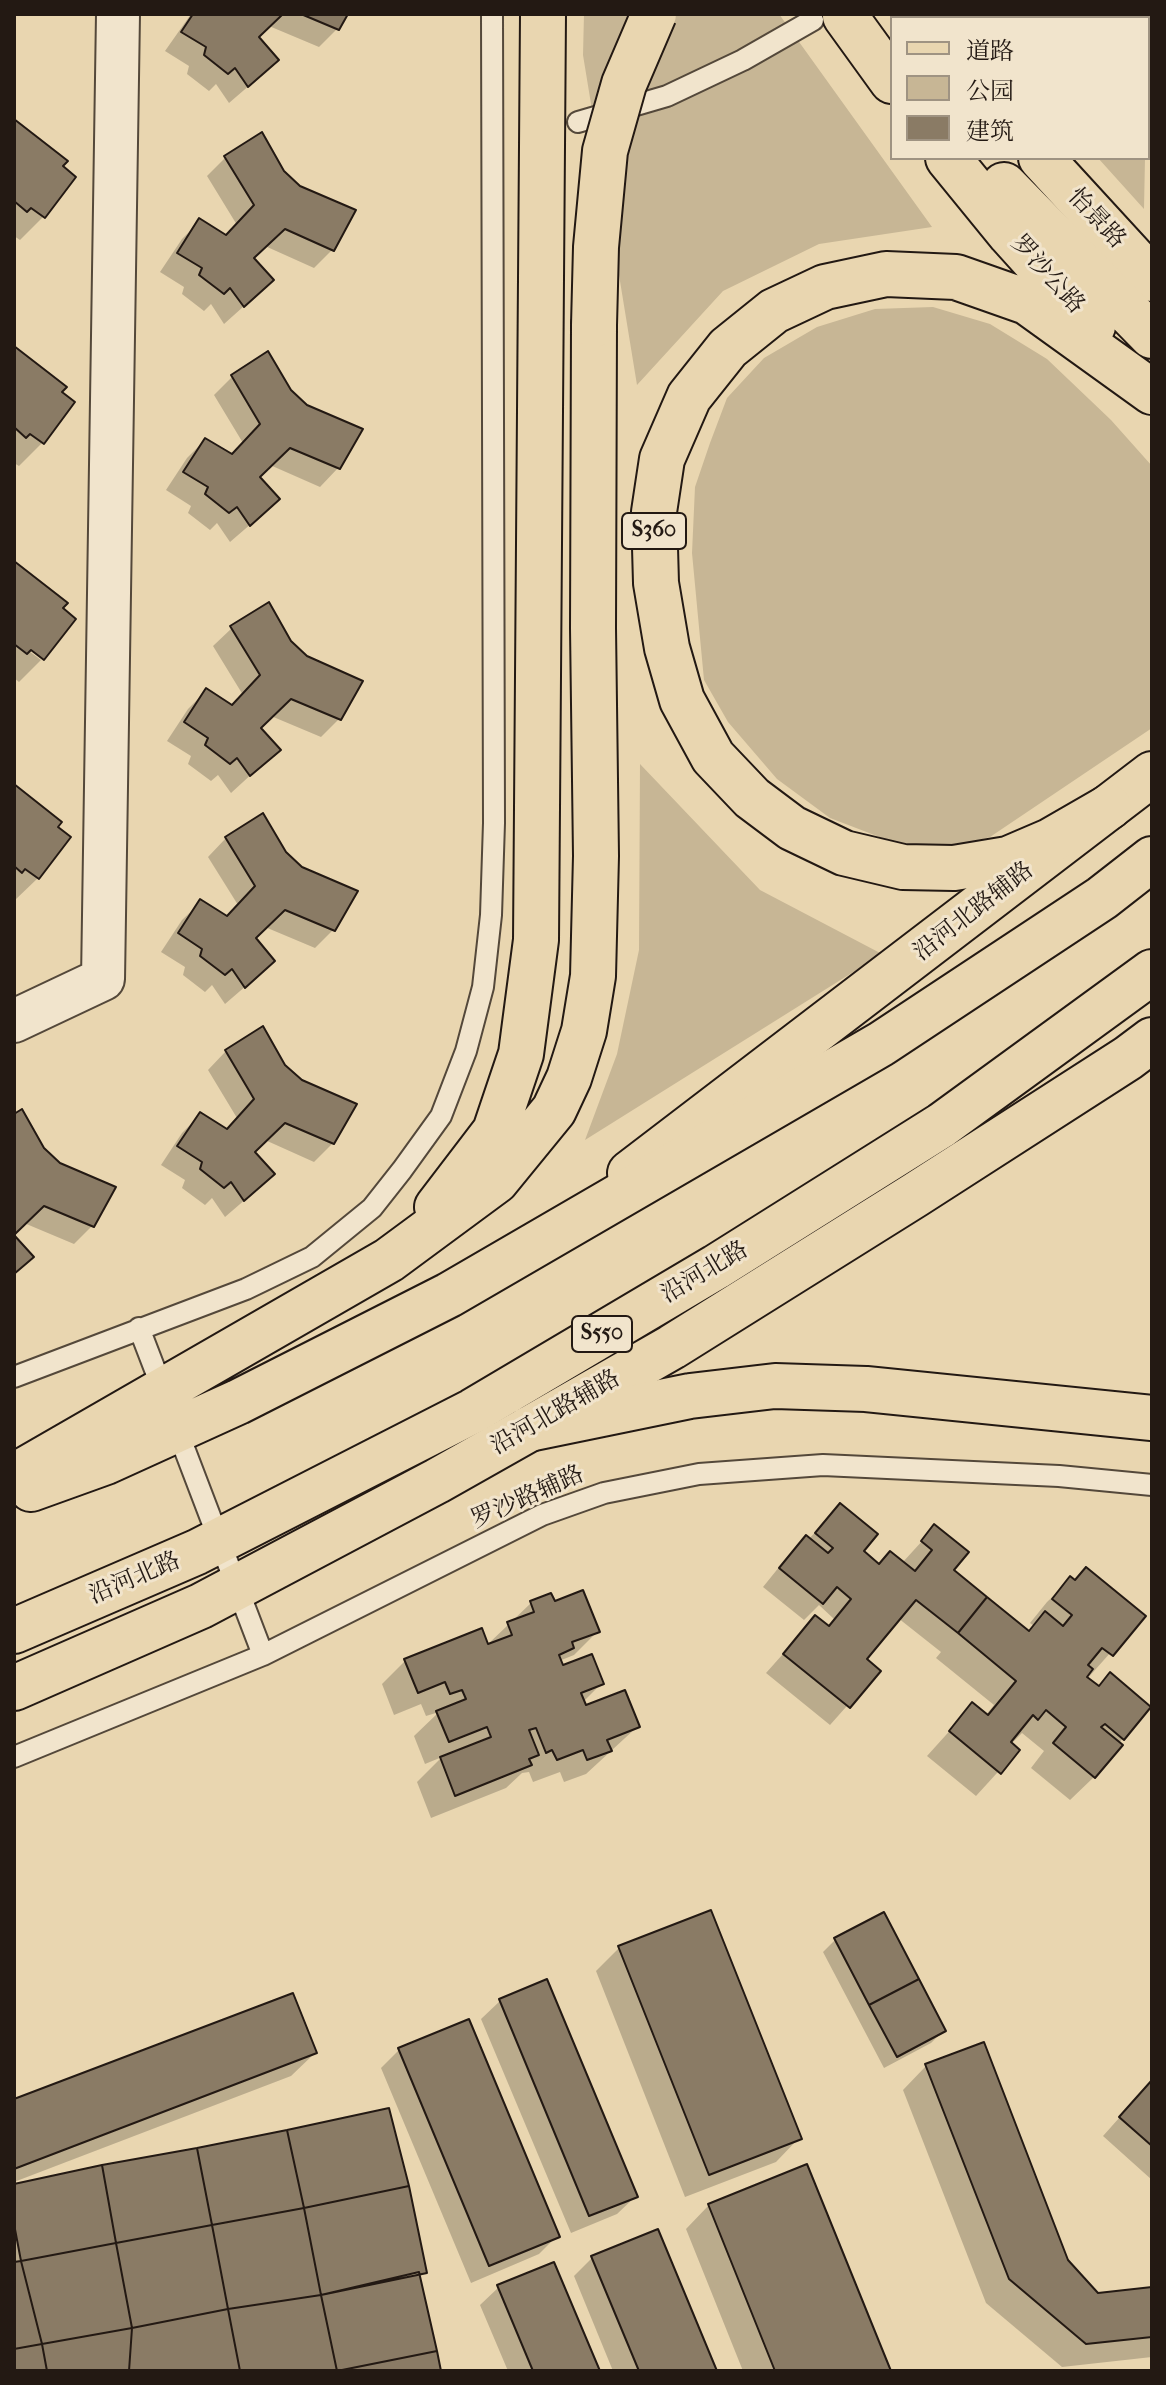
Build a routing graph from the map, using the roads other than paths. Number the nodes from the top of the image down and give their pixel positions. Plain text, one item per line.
1 (118, 14) edge
2 (492, 14) edge
3 (543, 14) edge
4 (654, 14) edge
5 (834, 17) edge
6 (890, 66) edge
7 (890, 79) edge
8 (578, 122) dead end
9 (950, 160) edge
10 (979, 160) edge
11 (1043, 160) edge
12 (1152, 279) edge
13 (1152, 336) edge
14 (1152, 390) edge
15 (1152, 774) edge
16 (1109, 807) junction
17 (1152, 859) edge
18 (1152, 972) edge
19 (14, 1021) edge
20 (1152, 1040) edge
21 (526, 1251) junction
22 (389, 1260) junction
23 (139, 1328) junction
24 (14, 1377) edge
25 (1152, 1418) edge
26 (529, 1429) junction
27 (14, 1476) edge
28 (1152, 1485) edge
29 (14, 1496) edge
30 (14, 1631) edge
31 (263, 1655) junction
32 (14, 1688) edge
33 (14, 1757) edge

1 - 19 street
2 - 23 lane
3 - 22 main road
4 - 22 main road, bridge
5 - 6 main road
5 - 7 main road
5 - 8 lane
9 - 14 main road, 罗沙公路
10 - 13 main road
11 - 12 main road, 怡景路
14 - 16 main road, S360
15 - 16 main road, 沿河北路辅路 / S360
16 - 21 main road, 沿河北路辅路
17 - 21 main road
18 - 30 main road, 沿河北路 / S550
20 - 26 main road, 沿河北路辅路
21 - 29 main road
22 - 27 main road
23 - 24 lane
23 - 31 lane
25 - 26 main road
26 - 32 main road, 沿河北路辅路
28 - 31 lane, 罗沙路辅路
31 - 33 lane, 罗沙路辅路

